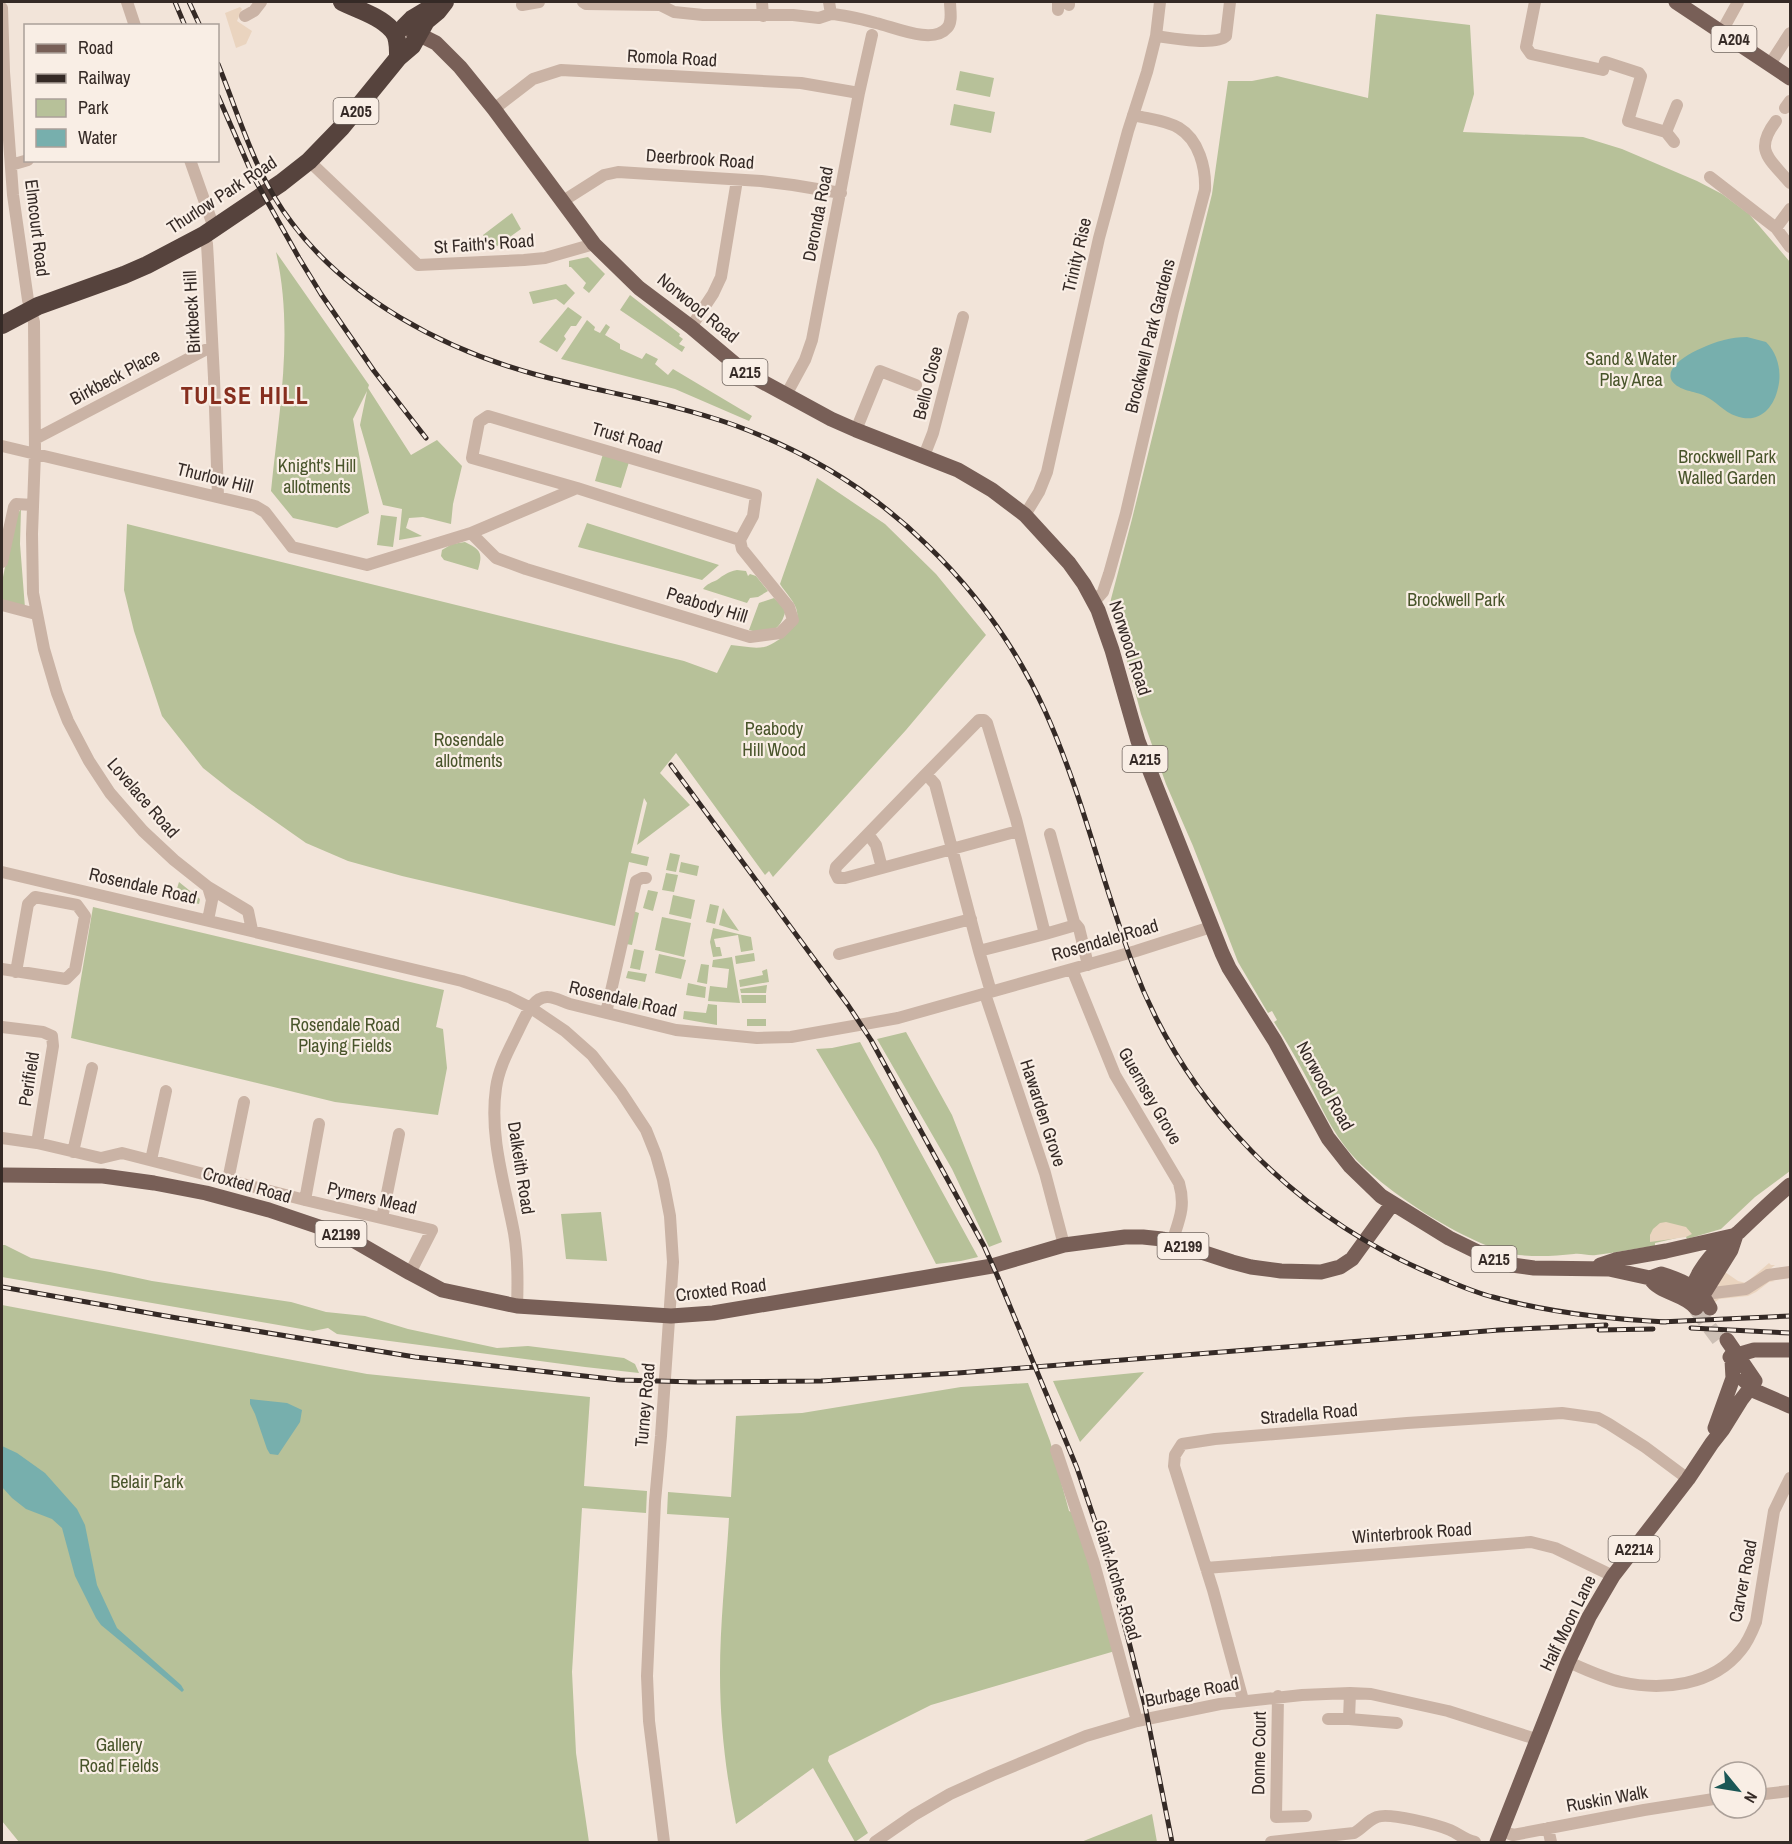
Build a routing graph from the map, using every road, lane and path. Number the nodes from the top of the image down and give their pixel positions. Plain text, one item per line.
1 (127, 2) edge
2 (261, 2) edge
3 (539, 2) edge
4 (583, 2) edge
5 (762, 2) edge
6 (950, 2) edge
7 (1160, 2) edge
8 (1230, 2) edge
9 (1535, 2) edge
10 (1676, 2) edge
11 (1738, 2) edge
12 (351, 4) edge
13 (443, 5) edge
14 (522, 5) dead end
15 (2, 8) edge
16 (830, 8) edge
17 (763, 15) junction
18 (245, 16) dead end
19 (134, 24) edge
20 (398, 27) junction
21 (1722, 31) junction
22 (1791, 33) edge
23 (872, 35) dead end
24 (1156, 36) junction
25 (436, 43) junction
26 (398, 58) junction
27 (1770, 63) junction
28 (1791, 78) edge
29 (859, 93) junction
30 (1677, 105) dead end
31 (494, 109) junction
32 (1133, 115) junction
33 (1776, 121) dead end
34 (24, 161) edge
35 (309, 161) junction
36 (191, 162) edge
37 (11, 165) junction
38 (1710, 177) dead end
39 (737, 180) junction
40 (1791, 183) edge
41 (841, 194) junction
42 (563, 201) junction
43 (1791, 210) edge
44 (1776, 228) junction
45 (209, 232) junction
46 (594, 244) junction
47 (1791, 247) edge
48 (31, 309) junction
49 (963, 317) dead end
50 (2, 325) edge
51 (692, 327) junction
52 (212, 348) junction
53 (916, 385) dead end
54 (786, 395) junction
55 (856, 430) junction
56 (34, 439) junction
57 (2, 446) edge
58 (35, 453) junction
59 (924, 456) junction
60 (542, 478) junction
61 (577, 488) junction
62 (218, 496) junction
63 (547, 501) junction
64 (33, 505) junction
65 (1024, 515) junction
66 (471, 533) junction
67 (740, 540) junction
68 (2, 562) edge
69 (1094, 602) junction
70 (2, 605) edge
71 (36, 614) junction
72 (926, 774) junction
73 (1018, 831) junction
74 (868, 834) junction
75 (1050, 834) dead end
76 (952, 850) junction
77 (882, 868) junction
78 (2, 872) edge
79 (646, 878) dead end
80 (208, 887) junction
81 (970, 919) junction
82 (208, 920) junction
83 (1076, 925) junction
84 (1210, 927) junction
85 (252, 930) junction
86 (1045, 934) junction
87 (979, 951) junction
88 (838, 954) dead end
89 (1088, 964) junction
90 (2, 969) edge
91 (1072, 969) junction
92 (16, 972) junction
93 (988, 993) junction
94 (536, 1011) junction
95 (606, 1013) junction
96 (2, 1027) edge
97 (92, 1068) dead end
98 (166, 1091) dead end
99 (244, 1102) dead end
100 (319, 1124) dead end
101 (399, 1134) dead end
102 (2, 1138) edge
103 (37, 1143) junction
104 (73, 1152) junction
105 (151, 1160) junction
106 (2, 1175) edge
107 (228, 1180) junction
108 (1790, 1188) edge
109 (305, 1200) junction
110 (1392, 1204) junction
111 (382, 1218) junction
112 (1736, 1235) junction
113 (1172, 1242) junction
114 (1065, 1245) junction
115 (1595, 1268) junction
116 (1791, 1272) edge
117 (410, 1274) junction
118 (1701, 1299) junction
119 (517, 1306) junction
120 (670, 1316) junction
121 (1730, 1350) junction
122 (1791, 1350) edge
123 (1748, 1391) junction
124 (1791, 1399) edge
125 (1791, 1406) edge
126 (1712, 1443) junction
127 (1056, 1450) dead end
128 (1791, 1478) edge
129 (1688, 1479) junction
130 (1206, 1568) junction
131 (1613, 1576) junction
132 (1568, 1662) junction
133 (1350, 1693) junction
134 (1278, 1696) junction
135 (1243, 1700) junction
136 (1328, 1719) dead end
137 (1349, 1719) junction
138 (1137, 1721) junction
139 (1397, 1723) dead end
140 (1539, 1740) junction
141 (1791, 1791) edge
142 (1768, 1794) edge
143 (1708, 1800) edge
144 (1306, 1816) dead end
145 (1548, 1828) junction
146 (1500, 1837) edge
147 (664, 1842) edge
148 (874, 1842) edge
149 (1271, 1842) edge
150 (1475, 1842) edge
151 (1551, 1842) edge

1 - 19 street
2 - 18 street
3 - 14 street
4 - 17 street
5 - 17 street
6 - 16 street
7 - 24 street, Trinity Rise
8 - 24 street
9 - 30 street
10 - 21 main road, A204
11 - 21 street
12 - 20 highway, Norwood Road
13 - 20 highway, A205
13 - 25 main road
15 - 37 street, Elmcourt Road
16 - 17 street
20 - 25 main road, Norwood Road / A215
20 - 26 highway
20 - 26 highway, Thurlow Park Road / A205
21 - 27 main road, A204
22 - 27 street
23 - 29 street, Deronda Road
24 - 32 street, Trinity Rise
25 - 31 main road, Norwood Road / A215
26 - 35 highway, Thurlow Park Road / A205
27 - 28 main road, A204
29 - 31 street, Romola Road
29 - 41 street, Deronda Road
31 - 42 main road, Norwood Road / A215
32 - 65 street, Trinity Rise
32 - 69 street, Brockwell Park Gardens
33 - 40 street
34 - 37 street
35 - 45 highway, Thurlow Park Road / A205
35 - 46 street, St Faith's Road
36 - 45 street, Birkbeck Hill
37 - 48 street, Elmcourt Road
38 - 44 street
39 - 41 street, Deerbrook Road
39 - 42 street, Deerbrook Road
39 - 51 street
41 - 54 street, Deronda Road
42 - 46 main road, Norwood Road / A215
43 - 44 street
44 - 47 street
45 - 48 highway, Thurlow Park Road / A205
45 - 52 street, Birkbeck Hill
46 - 51 main road, Norwood Road / A215
48 - 50 highway, Thurlow Park Road / A205
48 - 56 street, Lovelace Road
49 - 59 street, Bello Close
51 - 54 main road, Norwood Road / A215
52 - 56 street, Birkbeck Place
52 - 62 street, Birkbeck Hill
53 - 55 street
54 - 55 main road, Norwood Road / A215
55 - 59 main road, Norwood Road / A215
56 - 58 street, Lovelace Road
57 - 58 street, Thurlow Hill
58 - 62 street, Thurlow Hill
58 - 64 street, Lovelace Road
59 - 65 main road, Norwood Road / A215
60 - 61 street
60 - 63 street
60 - 67 street, Trust Road
61 - 63 street
61 - 67 street
62 - 66 street, Thurlow Hill
63 - 66 street
64 - 68 street
64 - 71 street, Lovelace Road
65 - 69 main road, Norwood Road / A215
66 - 67 street, Peabody Hill
69 - 84 main road, Norwood Road / A215
70 - 71 street
71 - 80 street, Lovelace Road
72 - 73 street
72 - 74 street
72 - 76 street, Hawarden Grove
73 - 76 street
73 - 86 street
74 - 77 street
74 - 77 street
75 - 83 street
76 - 77 street
76 - 81 street, Hawarden Grove
78 - 82 street, Rosendale Road
79 - 95 street
80 - 82 street
80 - 85 street, Lovelace Road
81 - 87 street, Hawarden Grove
81 - 88 street
82 - 85 street, Rosendale Road
83 - 86 street
83 - 89 street
84 - 89 street, Rosendale Road
84 - 110 main road, Norwood Road / A215
85 - 94 street, Rosendale Road
86 - 87 street
87 - 93 street, Hawarden Grove
89 - 91 street, Rosendale Road
90 - 92 street
91 - 93 street, Rosendale Road
91 - 113 street, Guernsey Grove
92 - 92 street
93 - 95 street, Rosendale Road
93 - 114 street, Hawarden Grove
94 - 95 street, Rosendale Road
94 - 119 street, Dalkeith Road
94 - 120 street, Turney Road
96 - 103 street, Perifield
97 - 104 street
98 - 105 street
99 - 107 street
100 - 109 street, Pymers Mead
101 - 111 street
102 - 103 street, Pymers Mead
103 - 104 street, Pymers Mead
104 - 105 street, Pymers Mead
105 - 107 street, Pymers Mead
106 - 117 main road, Croxted Road / A2199
107 - 109 street, Pymers Mead
108 - 112 main road
109 - 111 street, Pymers Mead
110 - 113 main road, Croxted Road / A2199
110 - 115 main road, Norwood Road / A215
111 - 117 street, Pymers Mead
112 - 115 main road
112 - 118 main road
113 - 114 main road, Croxted Road / A2199
114 - 120 main road, Croxted Road / A2199
115 - 118 main road, Norwood Road / A215
116 - 118 street
117 - 119 main road, Croxted Road / A2199
119 - 120 main road, Croxted Road / A2199
120 - 147 street, Turney Road
121 - 122 main road
121 - 123 main road
121 - 124 main road
121 - 126 main road, Half Moon Lane / A2214
123 - 125 main road
123 - 126 main road, Half Moon Lane / A2214
126 - 129 main road, Half Moon Lane / A2214
127 - 138 street, Giant Arches Road
128 - 132 street, Carver Road
129 - 130 street, Stradella Road
129 - 131 main road, Half Moon Lane / A2214
130 - 131 street, Winterbrook Road
130 - 135 street, Stradella Road
131 - 132 main road, Half Moon Lane / A2214
132 - 140 main road, Half Moon Lane / A2214
133 - 134 street, Burbage Road
133 - 137 street
133 - 140 street, Burbage Road
134 - 135 street, Burbage Road
134 - 144 street, Donne Court
135 - 138 street, Burbage Road
136 - 137 street
137 - 139 street
138 - 148 street, Burbage Road
140 - 146 main road, Half Moon Lane / A2214
141 - 142 street
143 - 145 street, Ruskin Walk
145 - 146 street, Ruskin Walk
145 - 151 street
149 - 150 street

